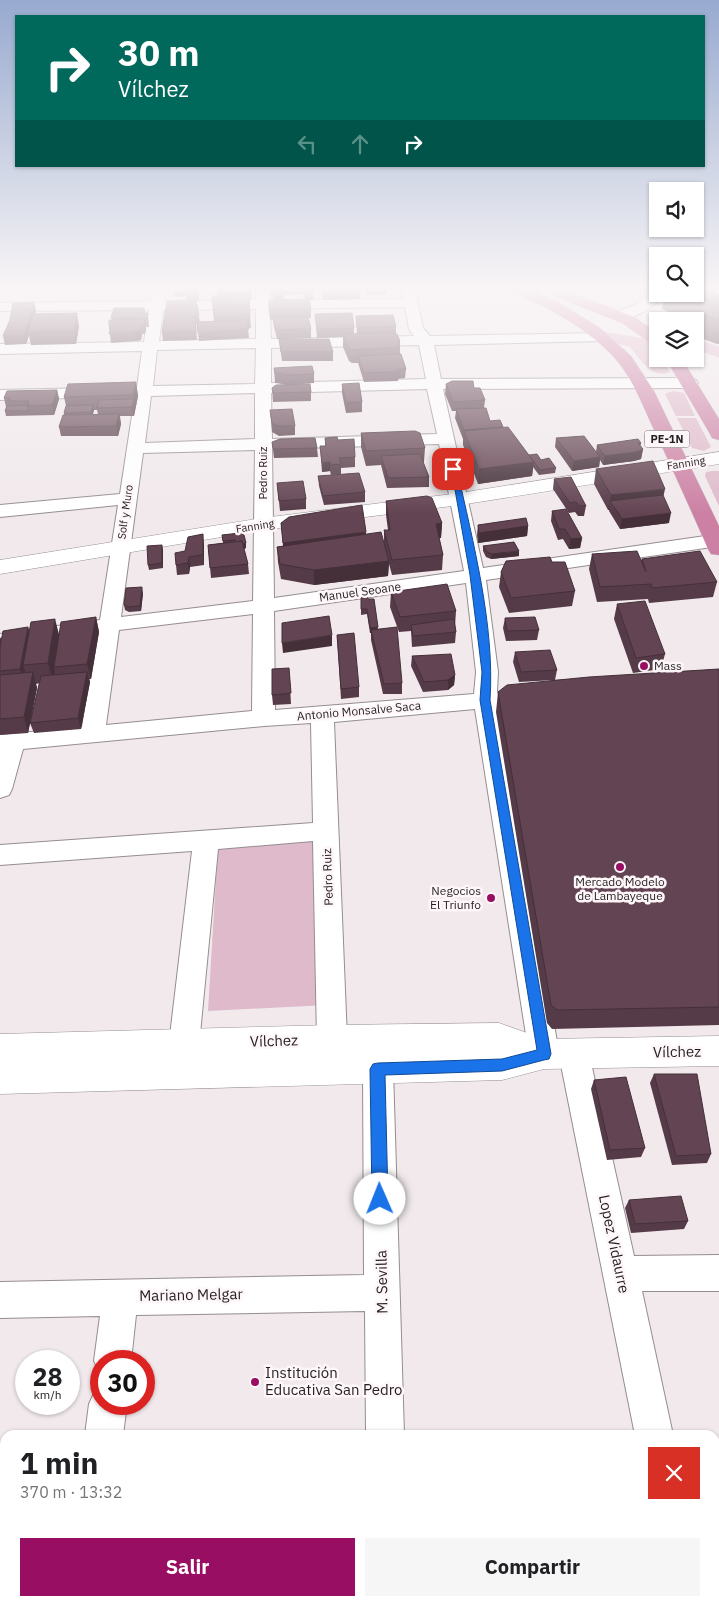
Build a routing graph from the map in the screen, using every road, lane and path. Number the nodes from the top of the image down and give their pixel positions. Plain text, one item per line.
1 (147, 364) edge
2 (263, 364) edge
3 (431, 364) edge
4 (626, 364) edge
5 (679, 367) edge
6 (690, 383) junction
7 (434, 384) junction
8 (641, 384) junction
9 (263, 389) junction
10 (143, 393) junction
11 (0, 395) edge
12 (719, 434) edge
13 (447, 439) junction
14 (263, 443) junction
15 (135, 448) junction
16 (719, 458) edge
17 (679, 464) junction
18 (460, 498) junction
19 (127, 499) junction
20 (0, 511) edge
21 (263, 524) junction
22 (718, 544) edge
23 (120, 548) junction
24 (0, 567) edge
25 (475, 575) junction
26 (264, 606) junction
27 (110, 625) junction
28 (0, 641) edge
29 (524, 697) edge
30 (485, 700) junction
31 (322, 715) junction
32 (264, 718) junction
33 (93, 735) junction
34 (7, 743) edge
35 (0, 789) edge
36 (327, 831) junction
37 (206, 839) junction
38 (0, 855) edge
39 (332, 1039) junction
40 (184, 1044) junction
41 (0, 1049) edge
42 (719, 1051) edge
43 (559, 1054) junction
44 (378, 1069) junction
45 (0, 1079) edge
46 (719, 1273) edge
47 (620, 1274) junction
48 (382, 1293) junction
49 (120, 1296) junction
50 (0, 1300) edge
51 (114, 1350) edge
52 (107, 1415) edge
53 (105, 1430) edge
54 (385, 1430) edge
55 (653, 1430) edge

1 - 10 street, Solf y Muro
2 - 9 street, Pedro Ruiz
3 - 7 street, Lopez Vidaurre
4 - 8 highway, PE-1N
5 - 6 highway
6 - 8 street
6 - 12 highway
7 - 8 street
7 - 9 street
7 - 13 street, Lopez Vidaurre
8 - 17 highway, PE-1N
9 - 10 street
9 - 14 street, Pedro Ruiz
10 - 11 street
10 - 15 street, Solf y Muro
13 - 14 street
13 - 18 street, Lopez Vidaurre
14 - 15 street
14 - 21 street, Pedro Ruiz
15 - 19 street, Solf y Muro
16 - 17 street, Fanning
17 - 18 street, Fanning
17 - 22 highway, PE-1N
18 - 21 street, Fanning
18 - 25 street, Lopez Vidaurre
19 - 20 street
19 - 23 street, Solf y Muro
21 - 23 street, Fanning
21 - 26 street, Pedro Ruiz
22 - 25 street, Manuel Seoane
23 - 24 street, Fanning
23 - 27 street, Solf y Muro
25 - 26 street, Manuel Seoane
25 - 30 street, Lopez Vidaurre
26 - 27 street, Manuel Seoane
26 - 32 street, Pedro Ruiz
27 - 28 street, Manuel Seoane
27 - 33 street, Solf y Muro
29 - 30 street, Antonio Monsalve Saca
30 - 31 street, Antonio Monsalve Saca
30 - 43 street, Lopez Vidaurre
31 - 32 street, Antonio Monsalve Saca
31 - 36 street, Pedro Ruiz
32 - 33 street, Antonio Monsalve Saca
33 - 34 street, Antonio Monsalve Saca
34 - 35 street
36 - 37 street
36 - 39 street, Pedro Ruiz
37 - 38 street
37 - 40 street
39 - 40 street, Vílchez
39 - 43 street, Vílchez
40 - 41 street, Vílchez
42 - 43 street, Vílchez
43 - 44 street, Vílchez
43 - 47 street, Lopez Vidaurre
44 - 45 street, Vílchez
44 - 48 street, M. Sevilla
46 - 47 street
47 - 55 street, Lopez Vidaurre
48 - 49 street, Mariano Melgar
48 - 54 street, M. Sevilla
49 - 50 street, Mariano Melgar
49 - 51 street
52 - 53 street

